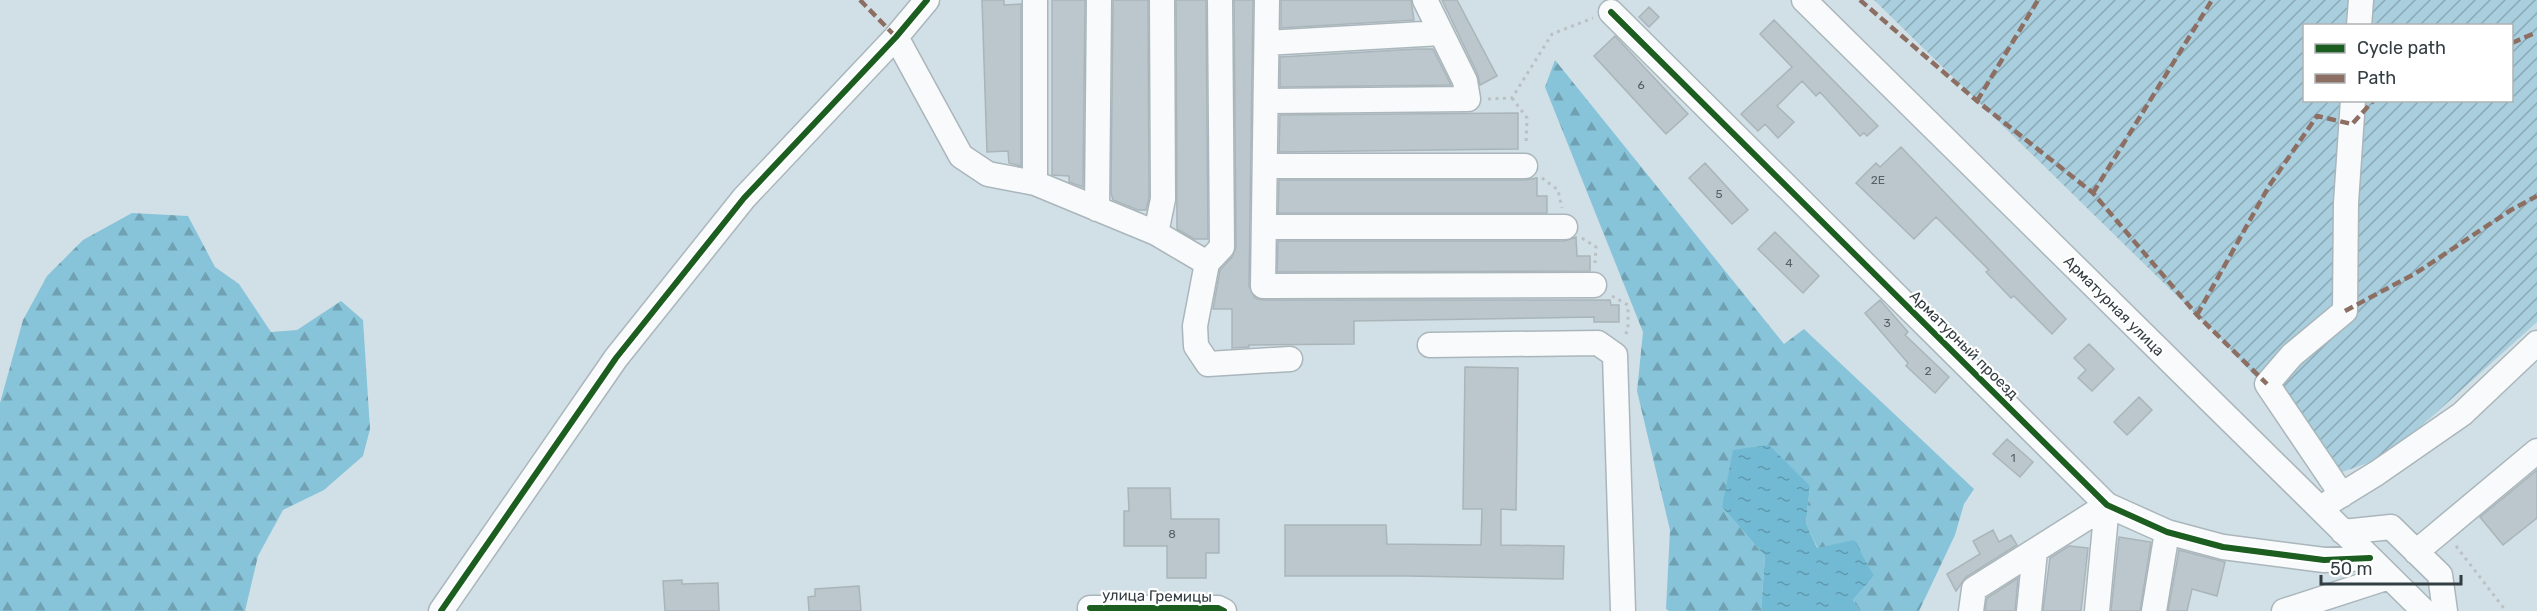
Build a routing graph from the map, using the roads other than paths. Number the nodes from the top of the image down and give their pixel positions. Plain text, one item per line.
1 (927, 0) edge
2 (1035, 0) edge
3 (1099, 0) edge
4 (1162, 0) edge
5 (1220, 0) edge
6 (1267, 0) edge
7 (1425, 0) edge
8 (1804, 0) edge
9 (2361, 0) edge
10 (1611, 12) road end
11 (2359, 24) edge
12 (1441, 33) junction
13 (896, 37) junction
14 (1267, 43) junction
15 (1266, 101) junction
16 (2354, 102) edge
17 (1265, 166) junction
18 (1525, 166) dead end
19 (1035, 183) junction
20 (1097, 209) junction
21 (1264, 227) junction
22 (1565, 227) dead end
23 (1156, 233) junction
24 (1207, 263) junction
25 (1594, 285) dead end
26 (2537, 343) edge
27 (1430, 345) dead end
28 (1290, 359) dead end
29 (2537, 452) edge
30 (2342, 495) junction
31 (2107, 505) junction
32 (2319, 509) junction
33 (2167, 532) junction
34 (2343, 532) junction
35 (2035, 551) junction
36 (2416, 552) junction
37 (2370, 558) junction
38 (2389, 577) junction
39 (1090, 608) dead end
40 (445, 610) edge
41 (1224, 611) edge
42 (1623, 611) edge
43 (1971, 611) edge
44 (2029, 611) edge
45 (2097, 611) edge
46 (2154, 611) edge
47 (2284, 611) edge
48 (2424, 611) edge
49 (2445, 611) edge

1 - 13 street
2 - 19 street
3 - 20 street
4 - 23 street
5 - 24 street
6 - 14 street
7 - 12 street
8 - 32 street, Арматурная улица
9 - 11 street
10 - 31 street, Арматурный проезд
12 - 14 street
12 - 15 street
13 - 19 street
13 - 40 street
14 - 15 street
15 - 17 street
16 - 30 street
17 - 18 street
17 - 21 street
19 - 20 street
20 - 23 street
21 - 22 street
21 - 25 street
23 - 24 street
24 - 28 street
26 - 30 street
27 - 42 street
29 - 36 street
30 - 32 street
31 - 33 street, Арматурный проезд
31 - 35 street
31 - 45 street
32 - 34 street, Арматурная улица
33 - 37 street, Арматурный проезд
33 - 46 street
34 - 36 street
34 - 37 street, Арматурная улица
35 - 43 street
35 - 44 street
36 - 49 street
37 - 38 street, Арматурная улица
38 - 47 street
38 - 48 street, Арматурная улица
39 - 41 street, улица Гремицы

